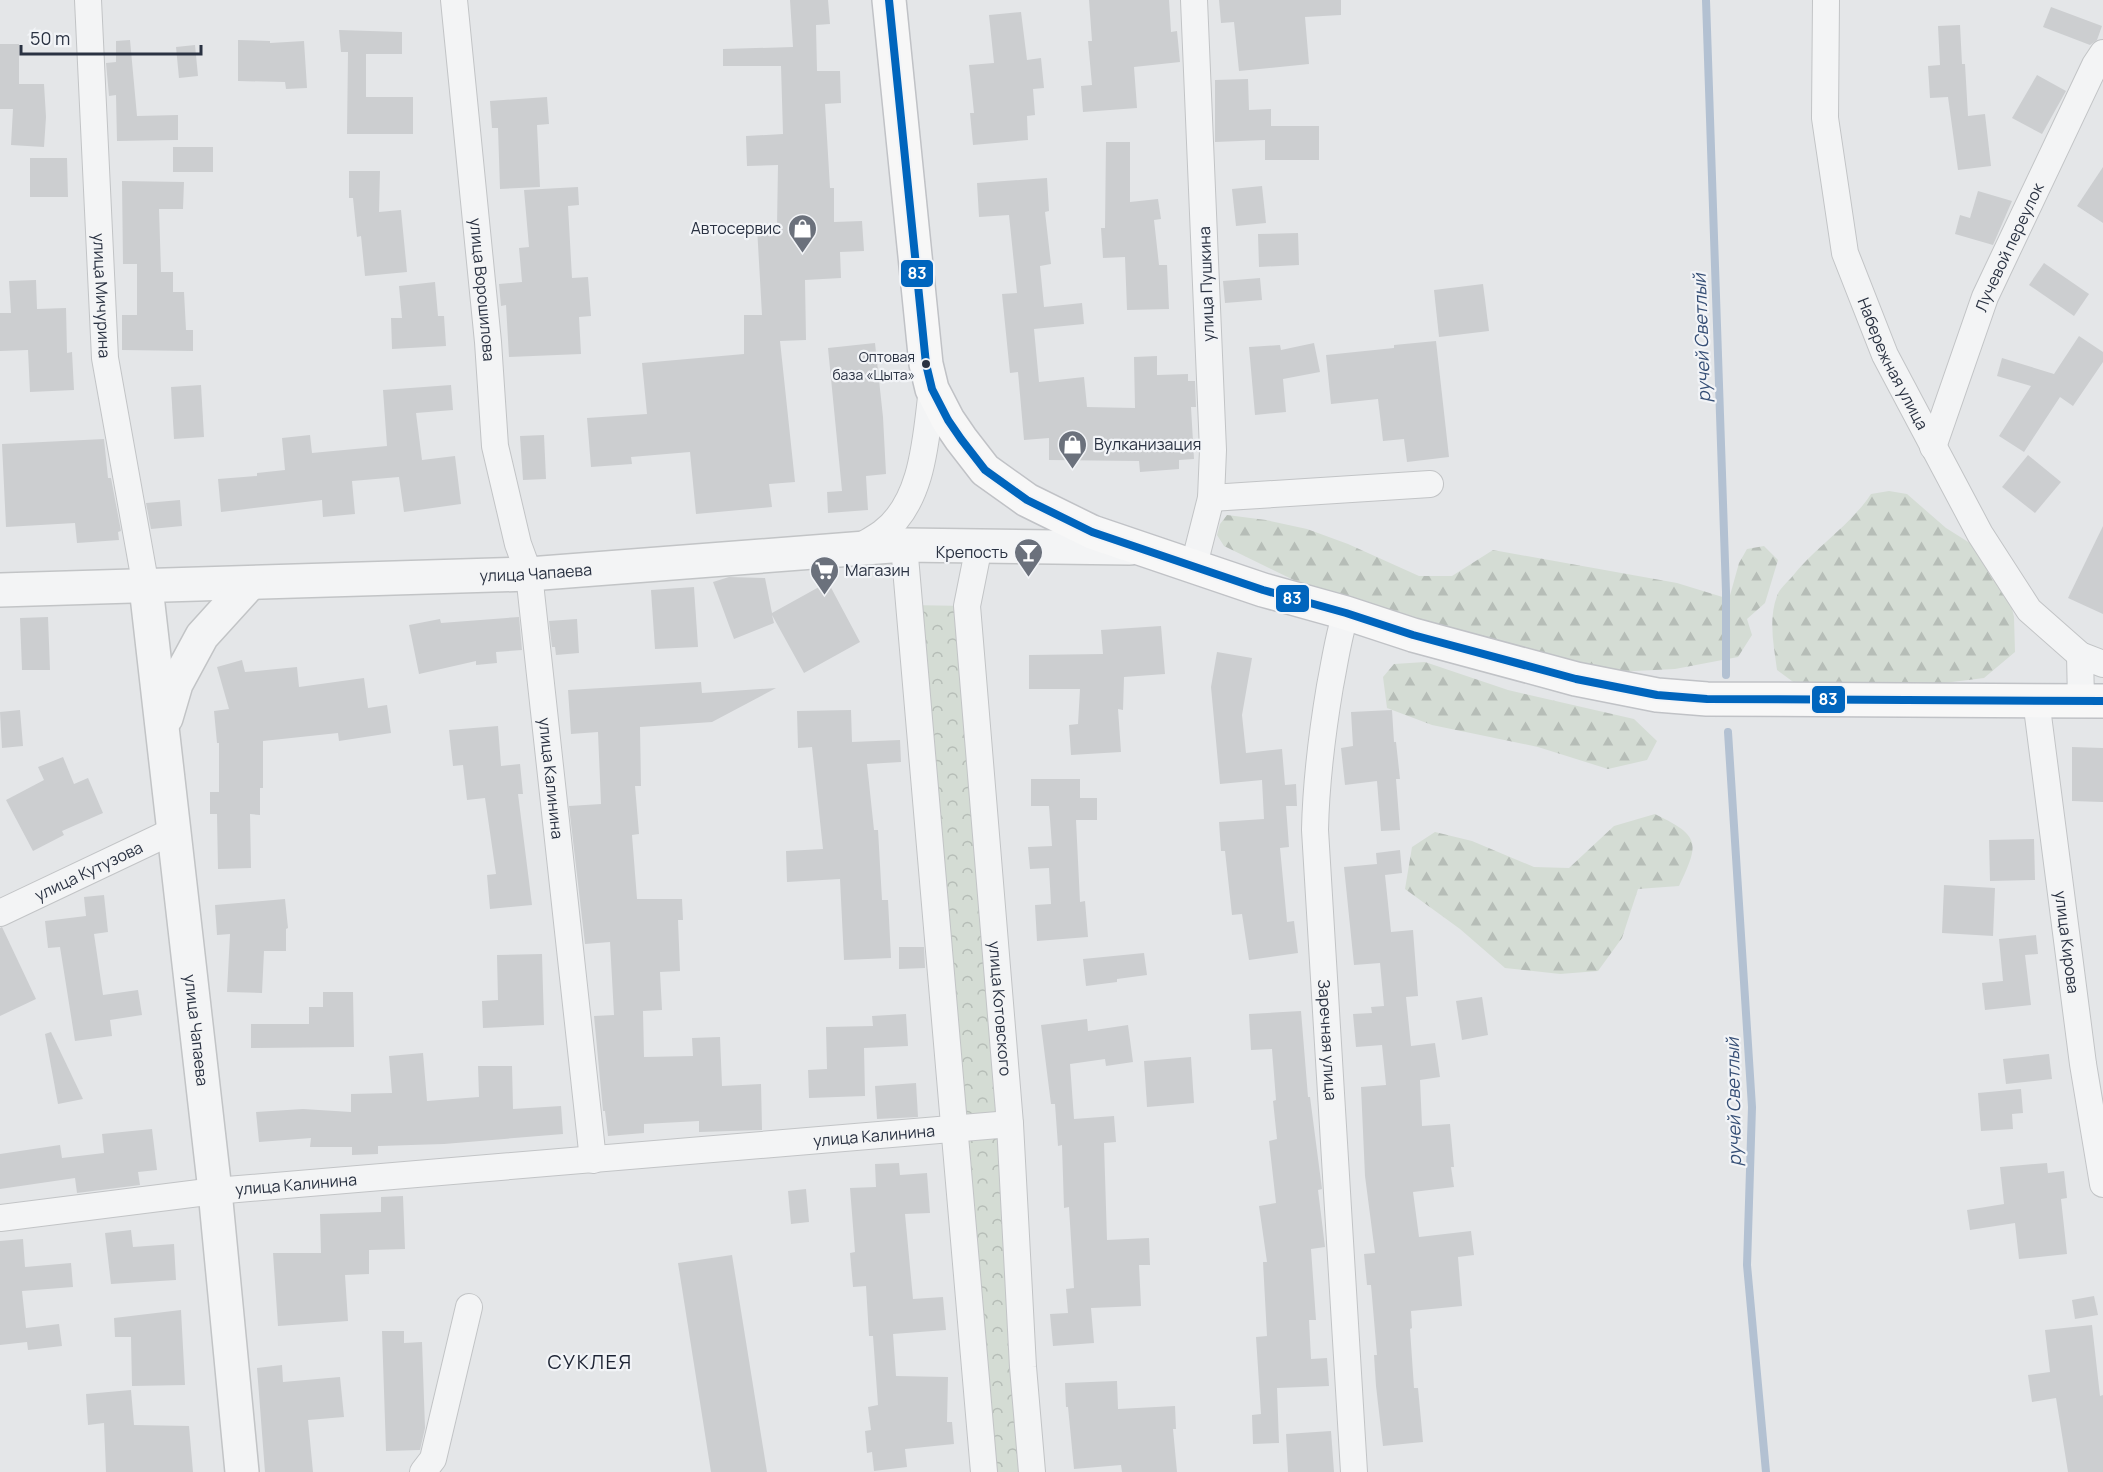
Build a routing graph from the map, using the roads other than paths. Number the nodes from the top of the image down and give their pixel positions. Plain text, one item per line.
1 (88, 0) edge
2 (454, 0) edge
3 (889, 0) edge
4 (1194, 0) edge
5 (1826, 0) edge
6 (2103, 53) edge
7 (932, 389) junction
8 (1933, 447) junction
9 (1430, 484) dead end
10 (1211, 498) junction
11 (914, 545) junction
12 (979, 546) junction
13 (858, 548) junction
14 (1144, 548) junction
15 (1194, 565) junction
16 (530, 574) junction
17 (250, 582) junction
18 (146, 587) junction
19 (0, 590) edge
20 (1346, 613) junction
21 (2092, 659) edge
22 (2036, 700) junction
23 (2092, 700) edge
24 (163, 726) junction
25 (175, 830) junction
26 (0, 913) edge
27 (1010, 1124) junction
28 (954, 1130) junction
29 (593, 1160) junction
30 (2103, 1184) edge
31 (214, 1191) junction
32 (0, 1218) edge
33 (469, 1307) dead end
34 (242, 1472) edge
35 (423, 1472) edge
36 (984, 1472) edge
37 (1032, 1472) edge
38 (1353, 1472) edge

1 - 18 street, улица Мичурина
2 - 16 street, улица Ворошилова
3 - 7 main road
4 - 10 street, улица Пушкина
5 - 8 street, Набережная улица
6 - 8 street, Лучевой переулок
7 - 13 street
7 - 14 main road
8 - 21 street, Набережная улица
9 - 10 street
10 - 15 street, улица Пушкина
11 - 12 street, улица Чапаева
11 - 13 street, улица Чапаева
11 - 28 street
12 - 14 street, улица Чапаева
12 - 27 street, улица Котовского
13 - 16 street, улица Чапаева
14 - 15 main road
15 - 20 main road
16 - 17 street, улица Чапаева
16 - 29 street, улица Калинина
17 - 18 street, улица Чапаева
17 - 24 street
18 - 19 street, улица Чапаева
18 - 24 street, улица Чапаева
20 - 22 main road
20 - 38 street, Заречная улица
21 - 23 street
22 - 23 main road
22 - 30 street, улица Кирова
24 - 25 street, улица Чапаева
25 - 26 street, улица Кутузова
25 - 31 street, улица Чапаева
27 - 28 street, улица Калинина
27 - 37 street, улица Котовского
28 - 29 street, улица Калинина
28 - 36 street
29 - 31 street, улица Калинина
31 - 32 street, улица Калинина
31 - 34 street, улица Чапаева
33 - 35 street

